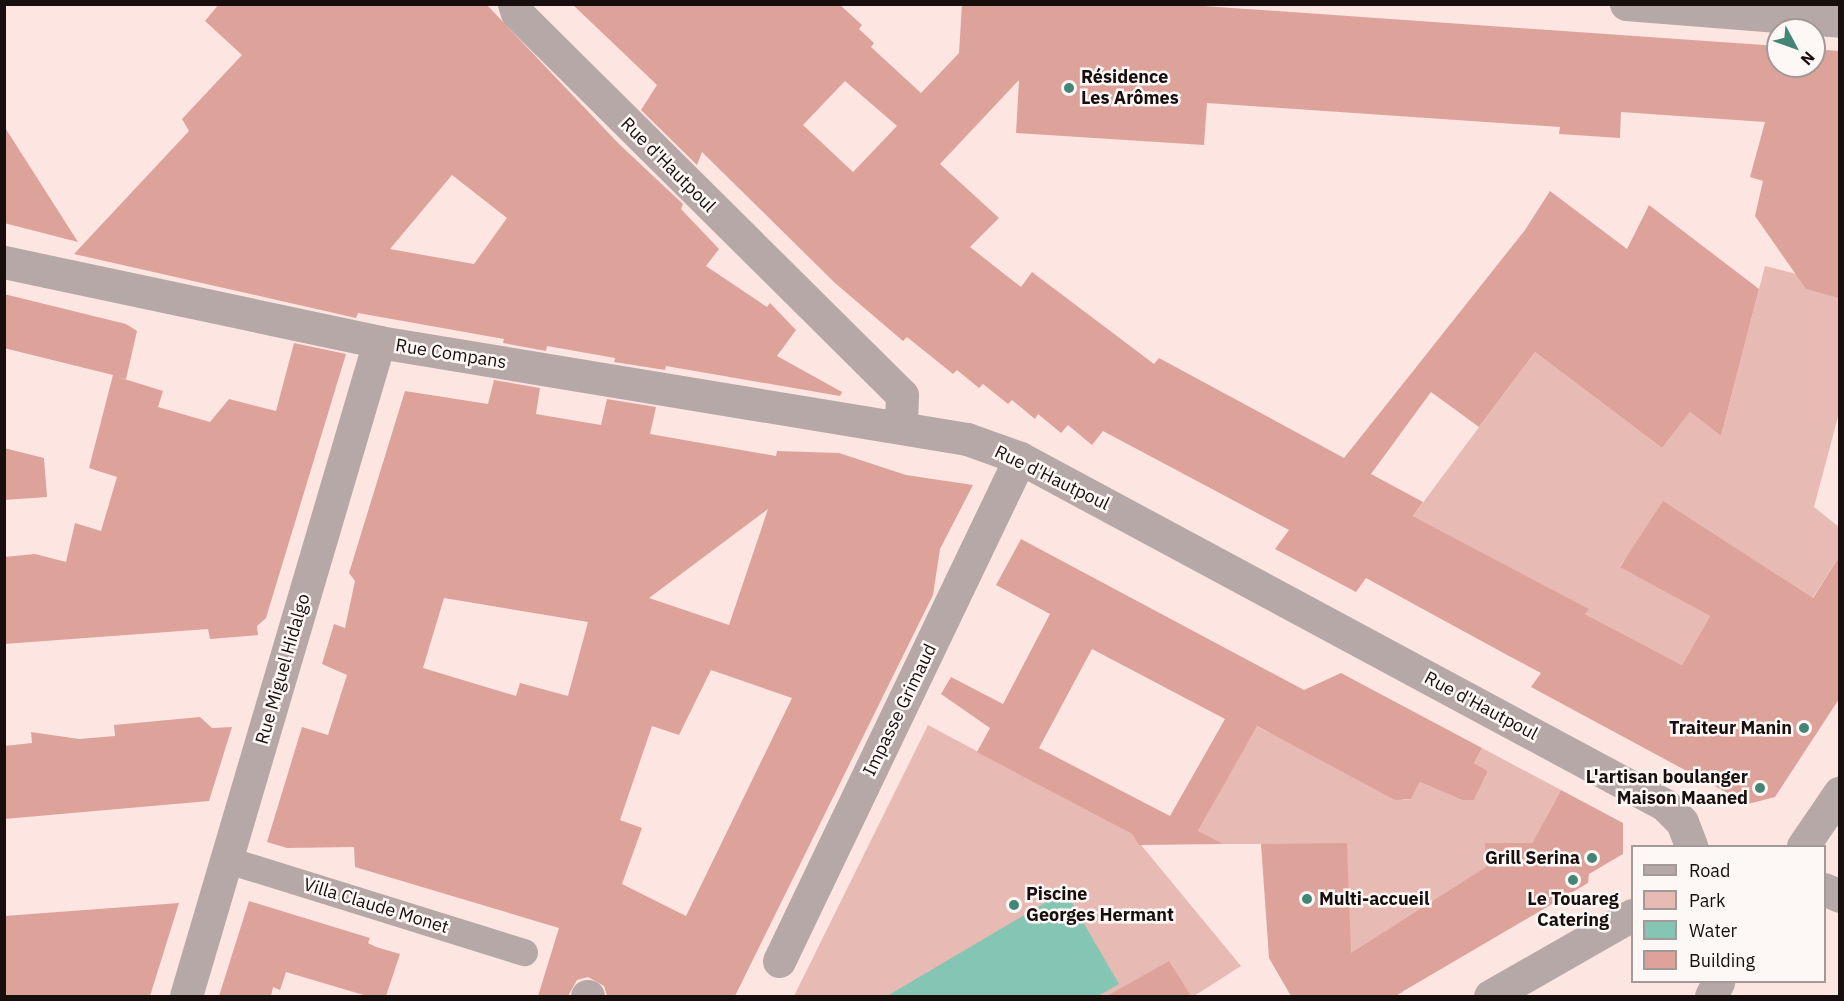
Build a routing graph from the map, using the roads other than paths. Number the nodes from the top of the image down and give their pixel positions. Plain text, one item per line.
1 (514, 4) edge
2 (1626, 4) edge
3 (1839, 21) edge
4 (4, 262) edge
5 (379, 342) junction
6 (901, 427) junction
7 (1020, 458) junction
8 (1839, 792) edge
9 (1691, 845) edge
10 (1804, 845) edge
11 (228, 860) junction
12 (1631, 916) edge
13 (524, 952) dead end
14 (779, 961) dead end
15 (186, 996) edge
16 (1490, 996) edge

1 - 6 street, Rue d'Hautpoul
2 - 3 street
4 - 5 street, Rue Compans
5 - 6 street, Rue Compans
5 - 11 street, Rue Miguel Hidalgo
6 - 7 street, Rue d'Hautpoul
7 - 9 street, Rue d'Hautpoul
7 - 14 street, Impasse Grimaud
8 - 10 street
11 - 13 street, Villa Claude Monet
11 - 15 street, Rue Miguel Hidalgo
12 - 16 street

